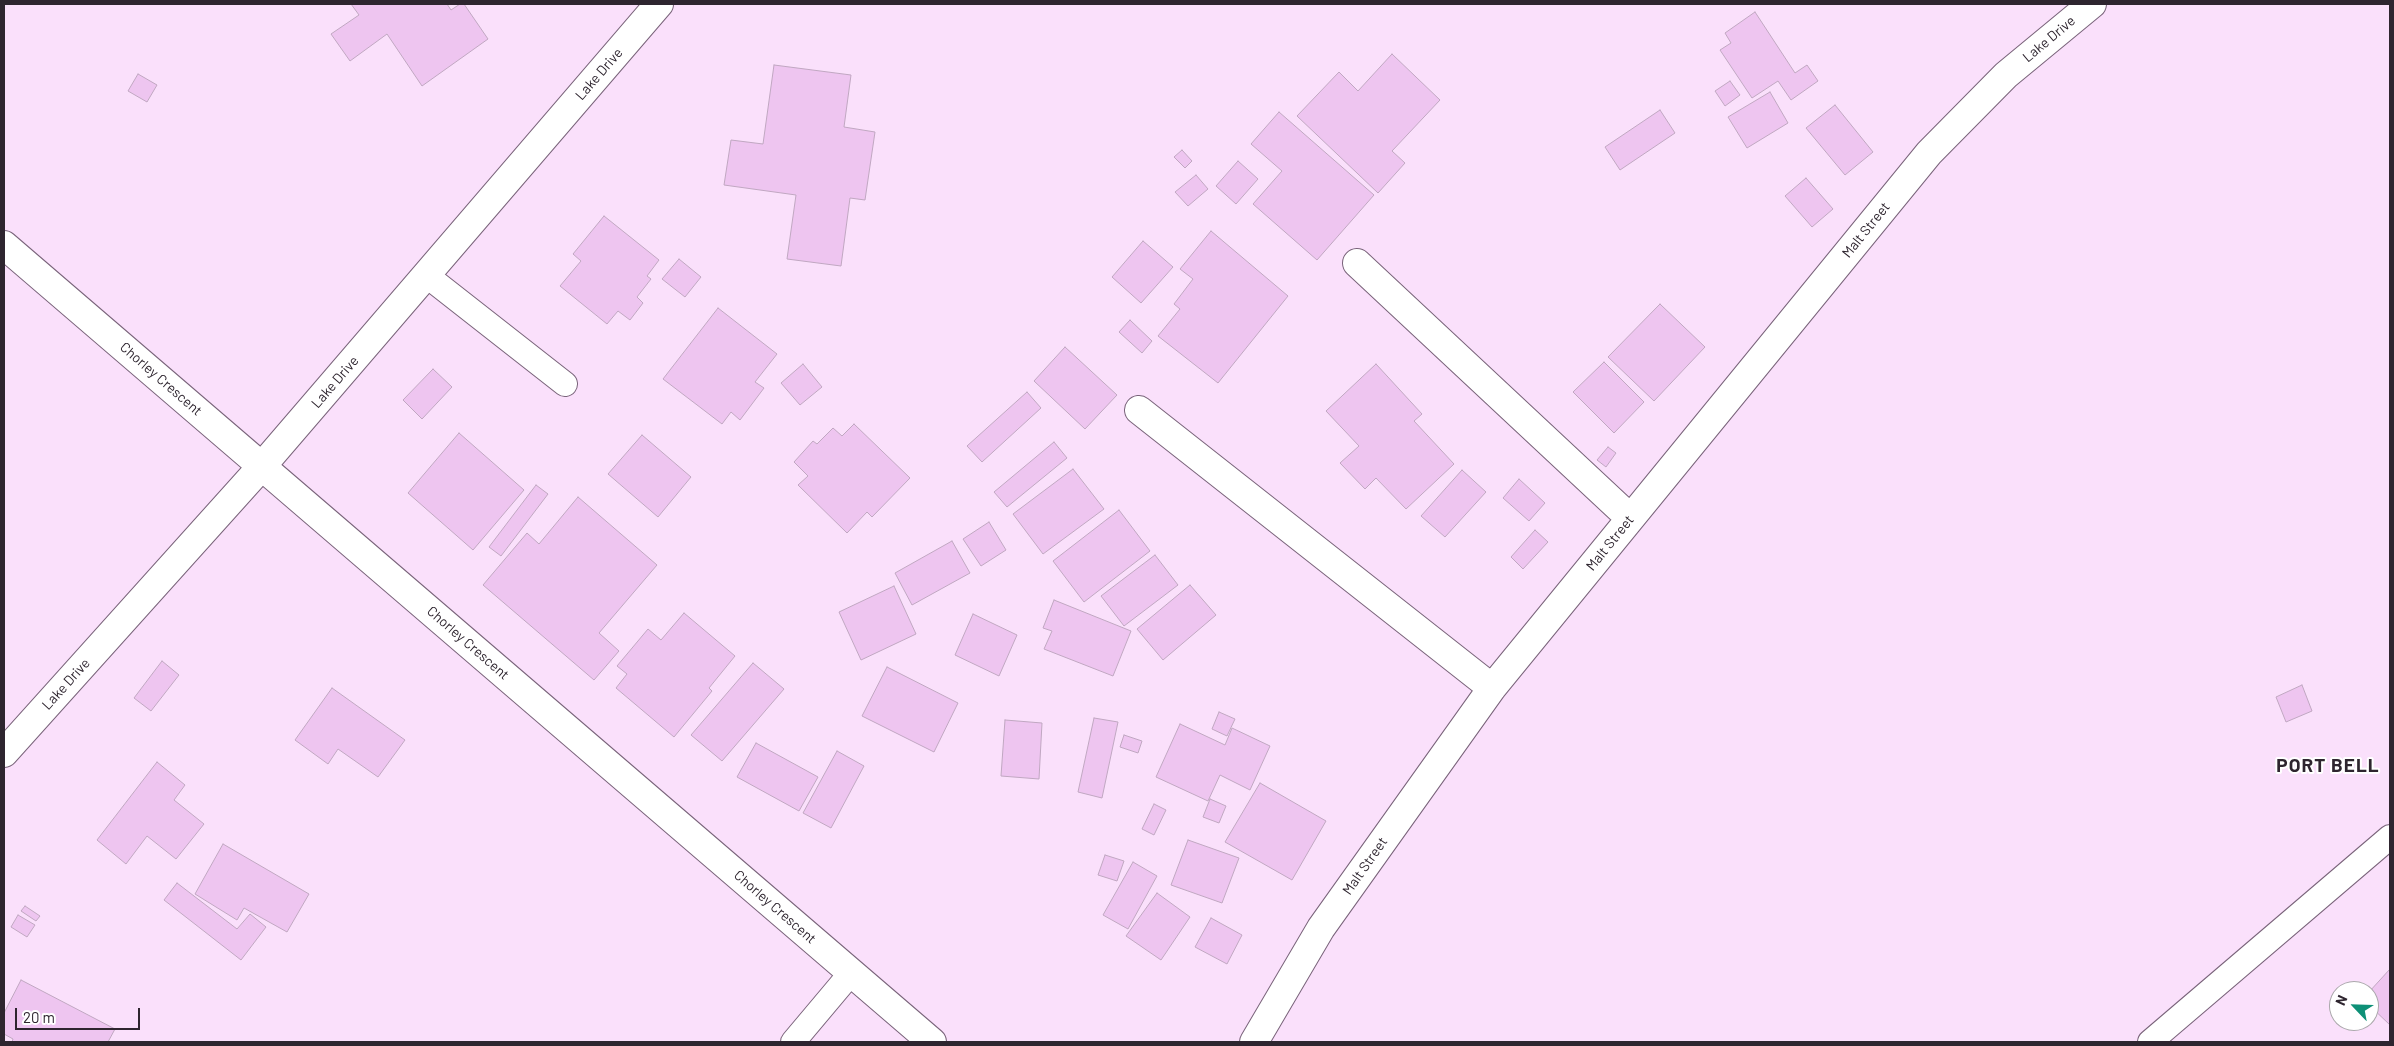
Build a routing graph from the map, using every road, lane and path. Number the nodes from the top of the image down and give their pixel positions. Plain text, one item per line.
1 (659, 4) edge
2 (2092, 4) edge
3 (2006, 75) joint
4 (4, 245) edge
5 (1357, 263) dead end
6 (426, 275) junction
7 (565, 384) dead end
8 (1139, 410) dead end
9 (262, 466) junction
10 (1630, 518) junction
11 (1492, 688) junction
12 (4, 753) edge
13 (2390, 837) edge
14 (851, 973) junction
15 (793, 1042) edge
16 (932, 1042) edge
17 (1254, 1042) edge
18 (2150, 1042) edge

1 - 6 street, Lake Drive
2 - 3 street, Lake Drive
3 - 10 street, Malt Street
4 - 9 street, Chorley Crescent
5 - 10 street
6 - 7 lane
6 - 9 street, Lake Drive
8 - 11 street
9 - 12 street, Lake Drive
9 - 14 street, Chorley Crescent
10 - 11 street, Malt Street
11 - 17 street, Malt Street
13 - 18 lane
14 - 15 lane
14 - 16 street, Chorley Crescent

